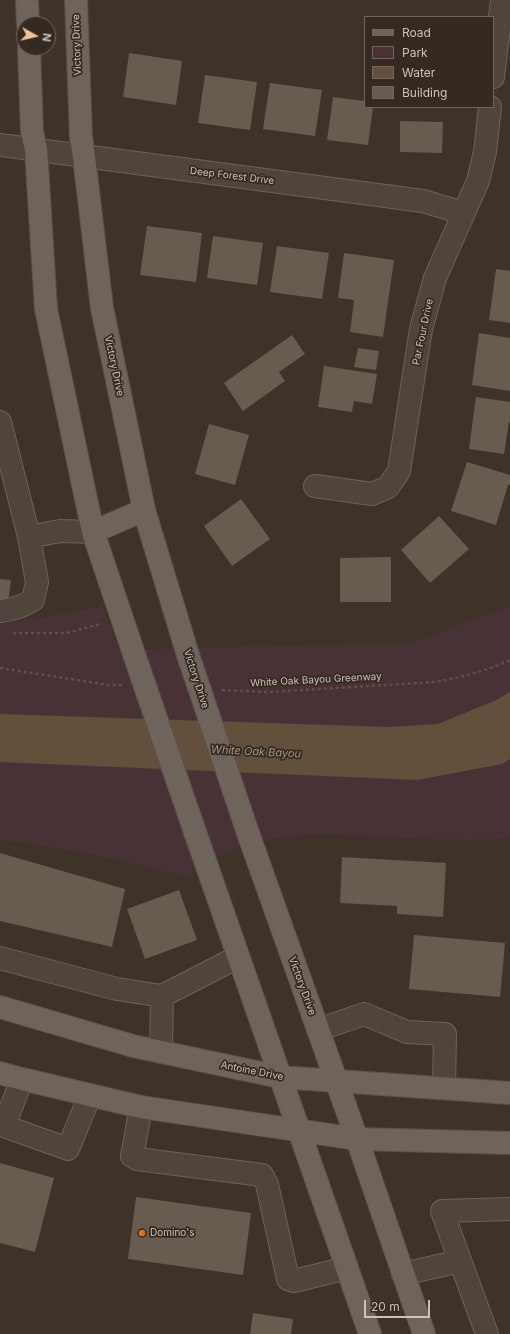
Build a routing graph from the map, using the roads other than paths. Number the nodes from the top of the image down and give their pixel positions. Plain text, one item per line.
1 (27, 0) edge
2 (76, 0) edge
3 (502, 0) edge
4 (28, 16) edge
5 (29, 56) edge
6 (494, 68) edge
7 (490, 108) edge
8 (0, 145) edge
9 (36, 149) junction
10 (84, 157) junction
11 (463, 213) junction
12 (0, 422) edge
13 (314, 486) dead end
14 (144, 510) junction
15 (93, 532) junction
16 (29, 537) junction
17 (0, 611) edge
18 (238, 957) junction
19 (0, 958) edge
20 (162, 996) junction
21 (0, 1007) edge
22 (318, 1030) junction
23 (162, 1052) junction
24 (0, 1073) edge
25 (280, 1077) junction
26 (22, 1079) junction
27 (336, 1081) junction
28 (444, 1088) junction
29 (510, 1093) edge
30 (90, 1095) junction
31 (141, 1107) junction
32 (298, 1130) junction
33 (357, 1139) junction
34 (510, 1143) edge
35 (510, 1209) edge
36 (460, 1261) junction
37 (347, 1268) junction
38 (403, 1274) junction
39 (370, 1334) edge
40 (424, 1334) edge
41 (487, 1334) edge

1 - 4 main road
2 - 10 main road, Victory Drive
3 - 6 street
5 - 9 main road
7 - 11 street, Par Four Drive
8 - 9 street, Deep Forest Drive
9 - 10 street, Deep Forest Drive
9 - 15 main road
10 - 11 street, Deep Forest Drive
10 - 14 main road, Victory Drive
11 - 13 street, Par Four Drive
12 - 16 street
14 - 15 main road
14 - 22 main road, Victory Drive, bridge
15 - 16 street
15 - 18 main road, bridge
16 - 17 street
18 - 20 street
18 - 25 main road
19 - 20 street
20 - 23 street
21 - 23 main road, Antoine Drive
22 - 27 main road, Victory Drive
22 - 28 street
23 - 25 main road, Antoine Drive
24 - 26 main road
25 - 27 main road, Antoine Drive
25 - 32 main road
26 - 30 main road
26 - 30 street
27 - 28 main road, Antoine Drive
27 - 33 main road, Victory Drive
28 - 29 main road, Antoine Drive
30 - 31 main road
31 - 32 main road
31 - 37 street
32 - 33 main road
32 - 37 main road
33 - 34 main road
33 - 38 main road, Victory Drive
35 - 36 street
36 - 38 street
36 - 41 street
37 - 39 main road
38 - 40 main road, Victory Drive

